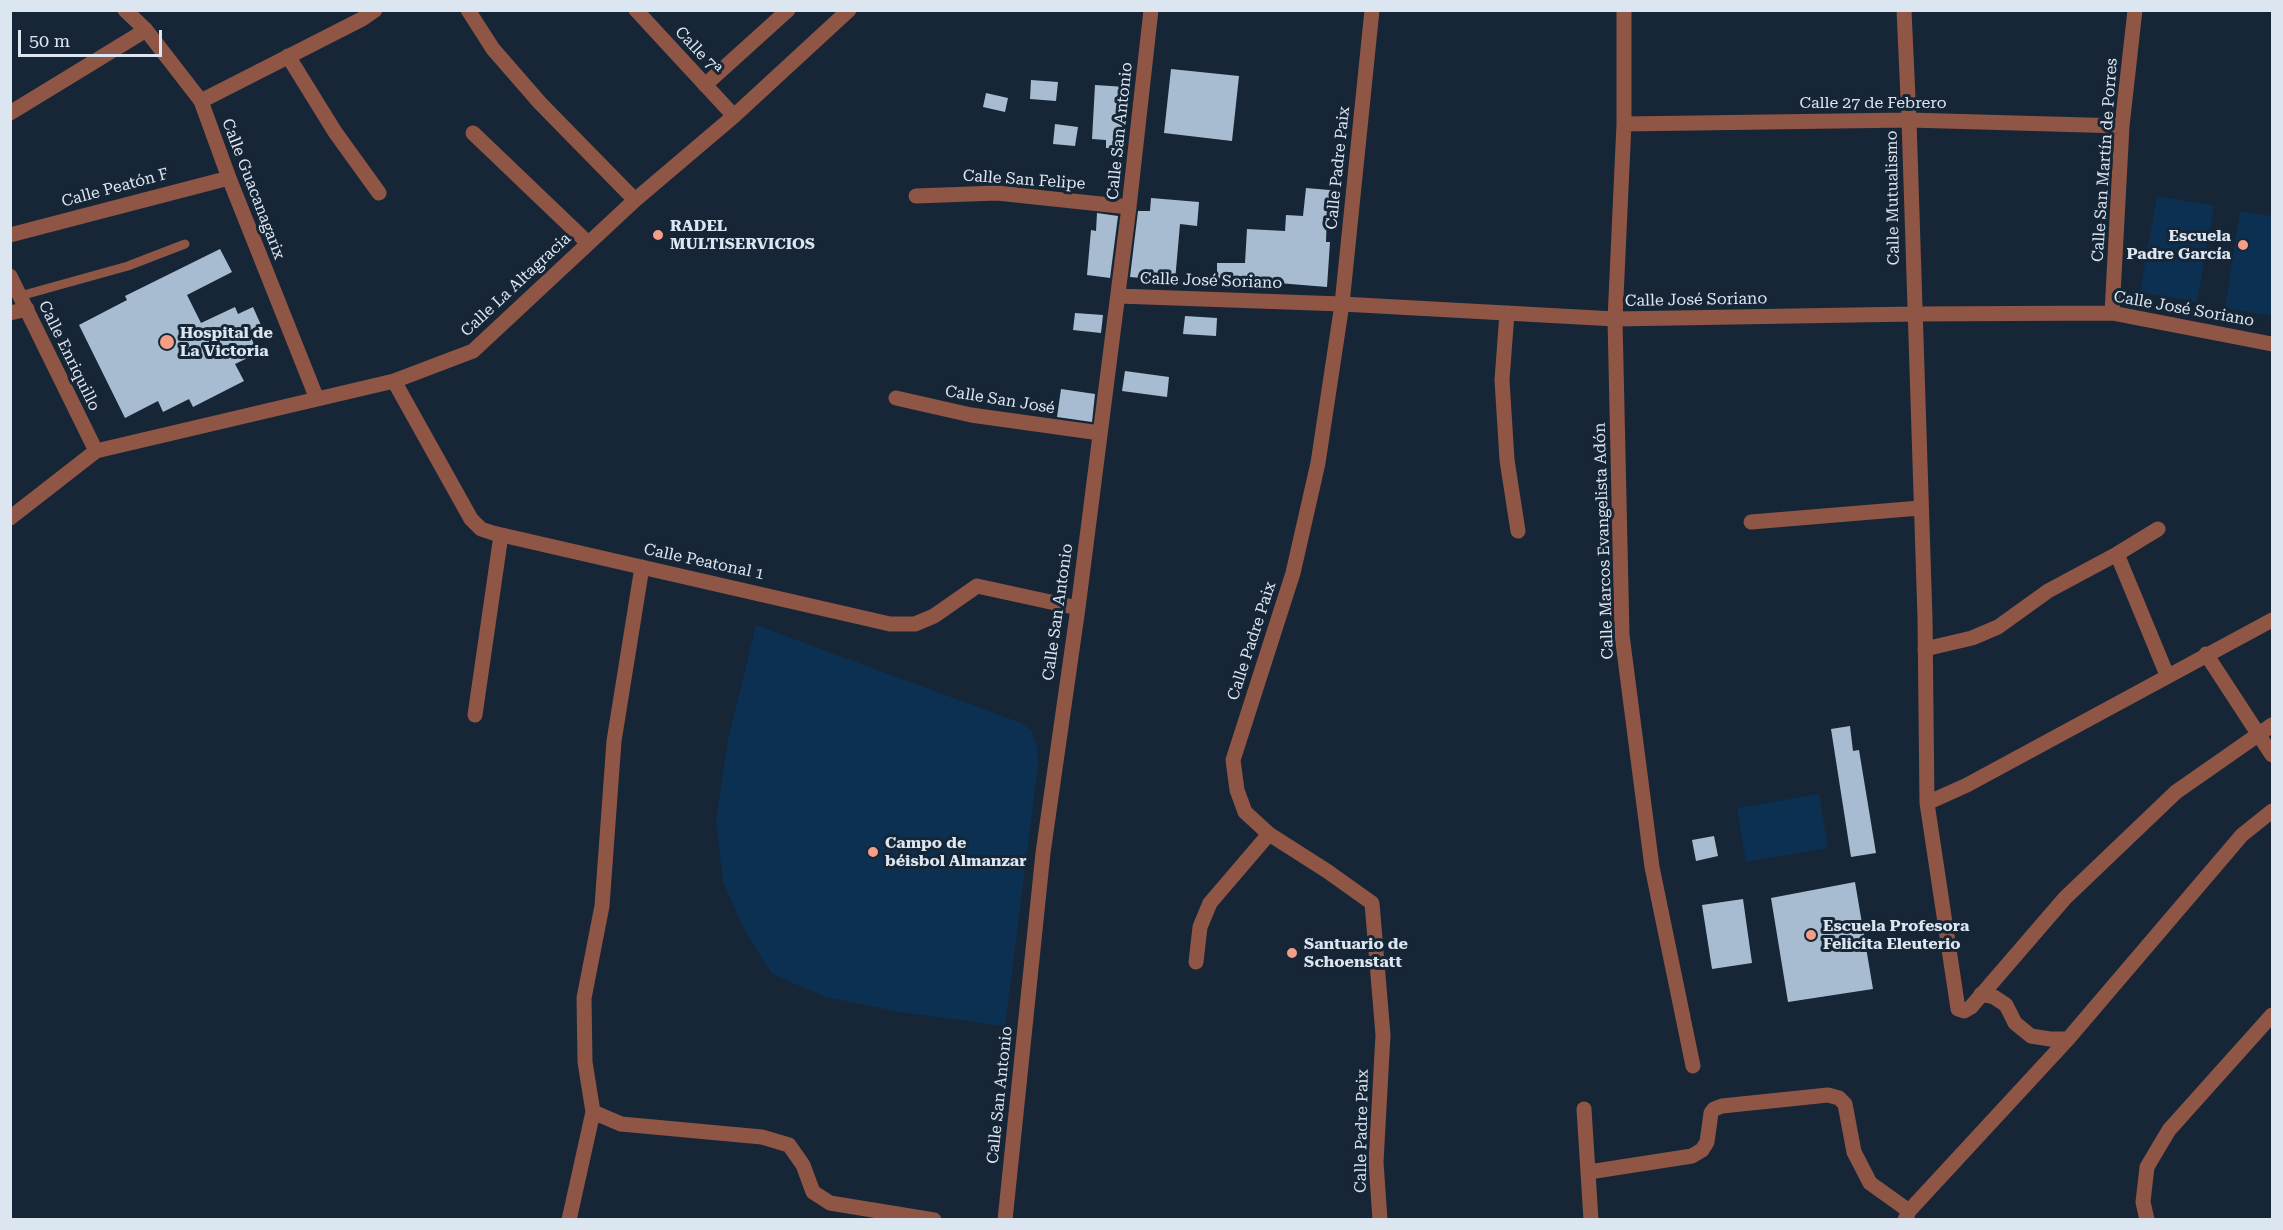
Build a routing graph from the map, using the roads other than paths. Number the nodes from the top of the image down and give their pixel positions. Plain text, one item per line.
1 (125, 10) edge
2 (375, 10) edge
3 (468, 10) edge
4 (636, 10) edge
5 (788, 10) edge
6 (1151, 10) edge
7 (1372, 10) edge
8 (1624, 10) edge
9 (1904, 10) edge
10 (2135, 10) edge
11 (844, 12) edge
12 (146, 30) junction
13 (288, 56) junction
14 (705, 85) junction
15 (201, 101) junction
16 (10, 113) edge
17 (734, 116) junction
18 (1909, 120) junction
19 (1624, 124) junction
20 (2122, 126) junction
21 (473, 133) dead end
22 (229, 178) junction
23 (380, 193) dead end
24 (916, 196) dead end
25 (635, 200) junction
26 (1129, 207) junction
27 (10, 235) edge
28 (588, 243) junction
29 (185, 244) dead end
30 (10, 276) edge
31 (1118, 296) junction
32 (23, 302) junction
33 (1342, 304) junction
34 (10, 313) edge
35 (1507, 313) junction
36 (2112, 313) junction
37 (1914, 314) junction
38 (1615, 319) junction
39 (2272, 344) edge
40 (394, 381) junction
41 (896, 398) dead end
42 (317, 399) junction
43 (1100, 433) junction
44 (96, 451) junction
45 (1920, 508) junction
46 (10, 519) edge
47 (1751, 522) dead end
48 (2158, 529) dead end
49 (1518, 531) dead end
50 (501, 535) junction
51 (2117, 554) junction
52 (642, 567) junction
53 (1078, 608) junction
54 (2272, 620) edge
55 (1925, 650) junction
56 (2206, 654) junction
57 (2167, 675) junction
58 (475, 715) dead end
59 (2272, 724) edge
60 (2260, 734) junction
61 (2272, 754) edge
62 (1927, 803) junction
63 (2272, 811) edge
64 (1269, 834) junction
65 (1196, 963) dead end
66 (1981, 994) junction
67 (2272, 1015) edge
68 (2068, 1039) junction
69 (1693, 1066) dead end
70 (1584, 1109) dead end
71 (593, 1112) junction
72 (1589, 1172) junction
73 (1907, 1215) edge
74 (569, 1220) edge
75 (934, 1220) edge
76 (1005, 1220) edge
77 (1380, 1220) edge
78 (1591, 1220) edge
79 (2147, 1220) edge

1 - 12 street, Calle Guacanagarix
2 - 13 street
3 - 25 street
4 - 14 street, Calle 7ª
5 - 14 street
6 - 26 street, Calle San Antonio
7 - 33 street, Calle Padre Paix
8 - 19 street, Calle Marcos Evangelista Adón
9 - 18 street, Calle Mutualismo
10 - 20 street, Calle San Martín de Porres
11 - 17 street, Calle La Altagracia
12 - 15 street, Calle Guacanagarix
12 - 16 street
13 - 15 street
13 - 23 street
14 - 17 street, Calle 7ª
15 - 22 street, Calle Guacanagarix
17 - 25 street, Calle La Altagracia
18 - 19 street, Calle 27 de Febrero
18 - 20 street, Calle 27 de Febrero
18 - 37 street, Calle Mutualismo
19 - 38 street, Calle Marcos Evangelista Adón
20 - 36 street, Calle San Martín de Porres
21 - 28 street
22 - 27 street, Calle Peatón F
22 - 42 street, Calle Guacanagarix
24 - 26 street, Calle San Felipe
25 - 28 street, Calle La Altagracia
26 - 31 street, Calle San Antonio
28 - 40 street, Calle La Altagracia
29 - 32 lane
30 - 32 street, Calle Enriquillo
31 - 33 street, Calle José Soriano
31 - 43 street, Calle San Antonio
32 - 34 street
32 - 44 street, Calle Enriquillo
33 - 35 street, Calle José Soriano
33 - 64 street, Calle Padre Paix
35 - 38 street, Calle José Soriano
35 - 49 street
36 - 37 street, Calle José Soriano
36 - 39 street, Calle José Soriano
37 - 38 street, Calle José Soriano
37 - 45 street, Calle Mutualismo
38 - 69 street, Calle Marcos Evangelista Adón
40 - 42 street, Calle La Altagracia
40 - 50 street, Calle Peatonal 1
41 - 43 street, Calle San José
42 - 44 street, Calle La Altagracia
43 - 53 street, Calle San Antonio
44 - 46 street
45 - 47 street
45 - 55 street, Calle Mutualismo
48 - 51 street
50 - 52 street, Calle Peatonal 1
50 - 58 street
51 - 55 street
51 - 57 street
52 - 53 street, Calle Peatonal 1
52 - 71 street
53 - 76 street, Calle San Antonio
54 - 56 street
55 - 62 street, Calle Mutualismo
56 - 57 street
56 - 60 street
57 - 62 street
59 - 60 street
60 - 61 street
60 - 66 street
62 - 66 street, Calle Mutualismo
63 - 68 street
64 - 65 street
64 - 77 street, Calle Padre Paix
66 - 68 street
67 - 79 street
68 - 73 street
70 - 72 street
71 - 74 street
71 - 75 street
72 - 73 street
72 - 78 street

